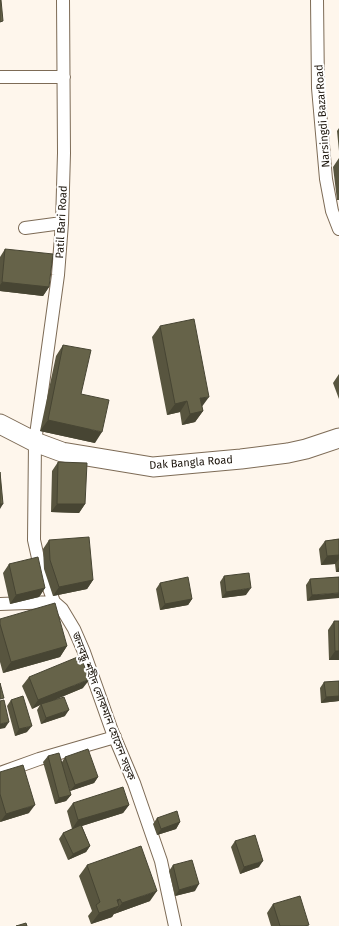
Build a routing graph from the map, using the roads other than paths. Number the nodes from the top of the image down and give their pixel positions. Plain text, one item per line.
1 (63, 0) edge
2 (317, 0) edge
3 (64, 76) junction
4 (0, 77) edge
5 (62, 223) junction
6 (25, 228) dead end
7 (339, 229) edge
8 (0, 424) edge
9 (339, 438) edge
10 (34, 442) junction
11 (54, 602) junction
12 (0, 604) edge
13 (114, 737) junction
14 (0, 773) edge
15 (175, 926) edge

1 - 3 street, Patil Bari Road
2 - 7 street, Narsingdi BazarRoad
3 - 4 street
3 - 5 street, Patil Bari Road
5 - 6 street
5 - 10 street, Patil Bari Road
8 - 10 main road, Dak Bangla Road
9 - 10 main road, Dak Bangla Road
10 - 11 street, জনবন্ধু শহীদ লোকমান হোসেন সড়ক
11 - 12 street
11 - 13 street, জনবন্ধু শহীদ লোকমান হোসেন সড়ক
13 - 14 street
13 - 15 street, জনবন্ধু শহীদ লোকমান হোসেন সড়ক

